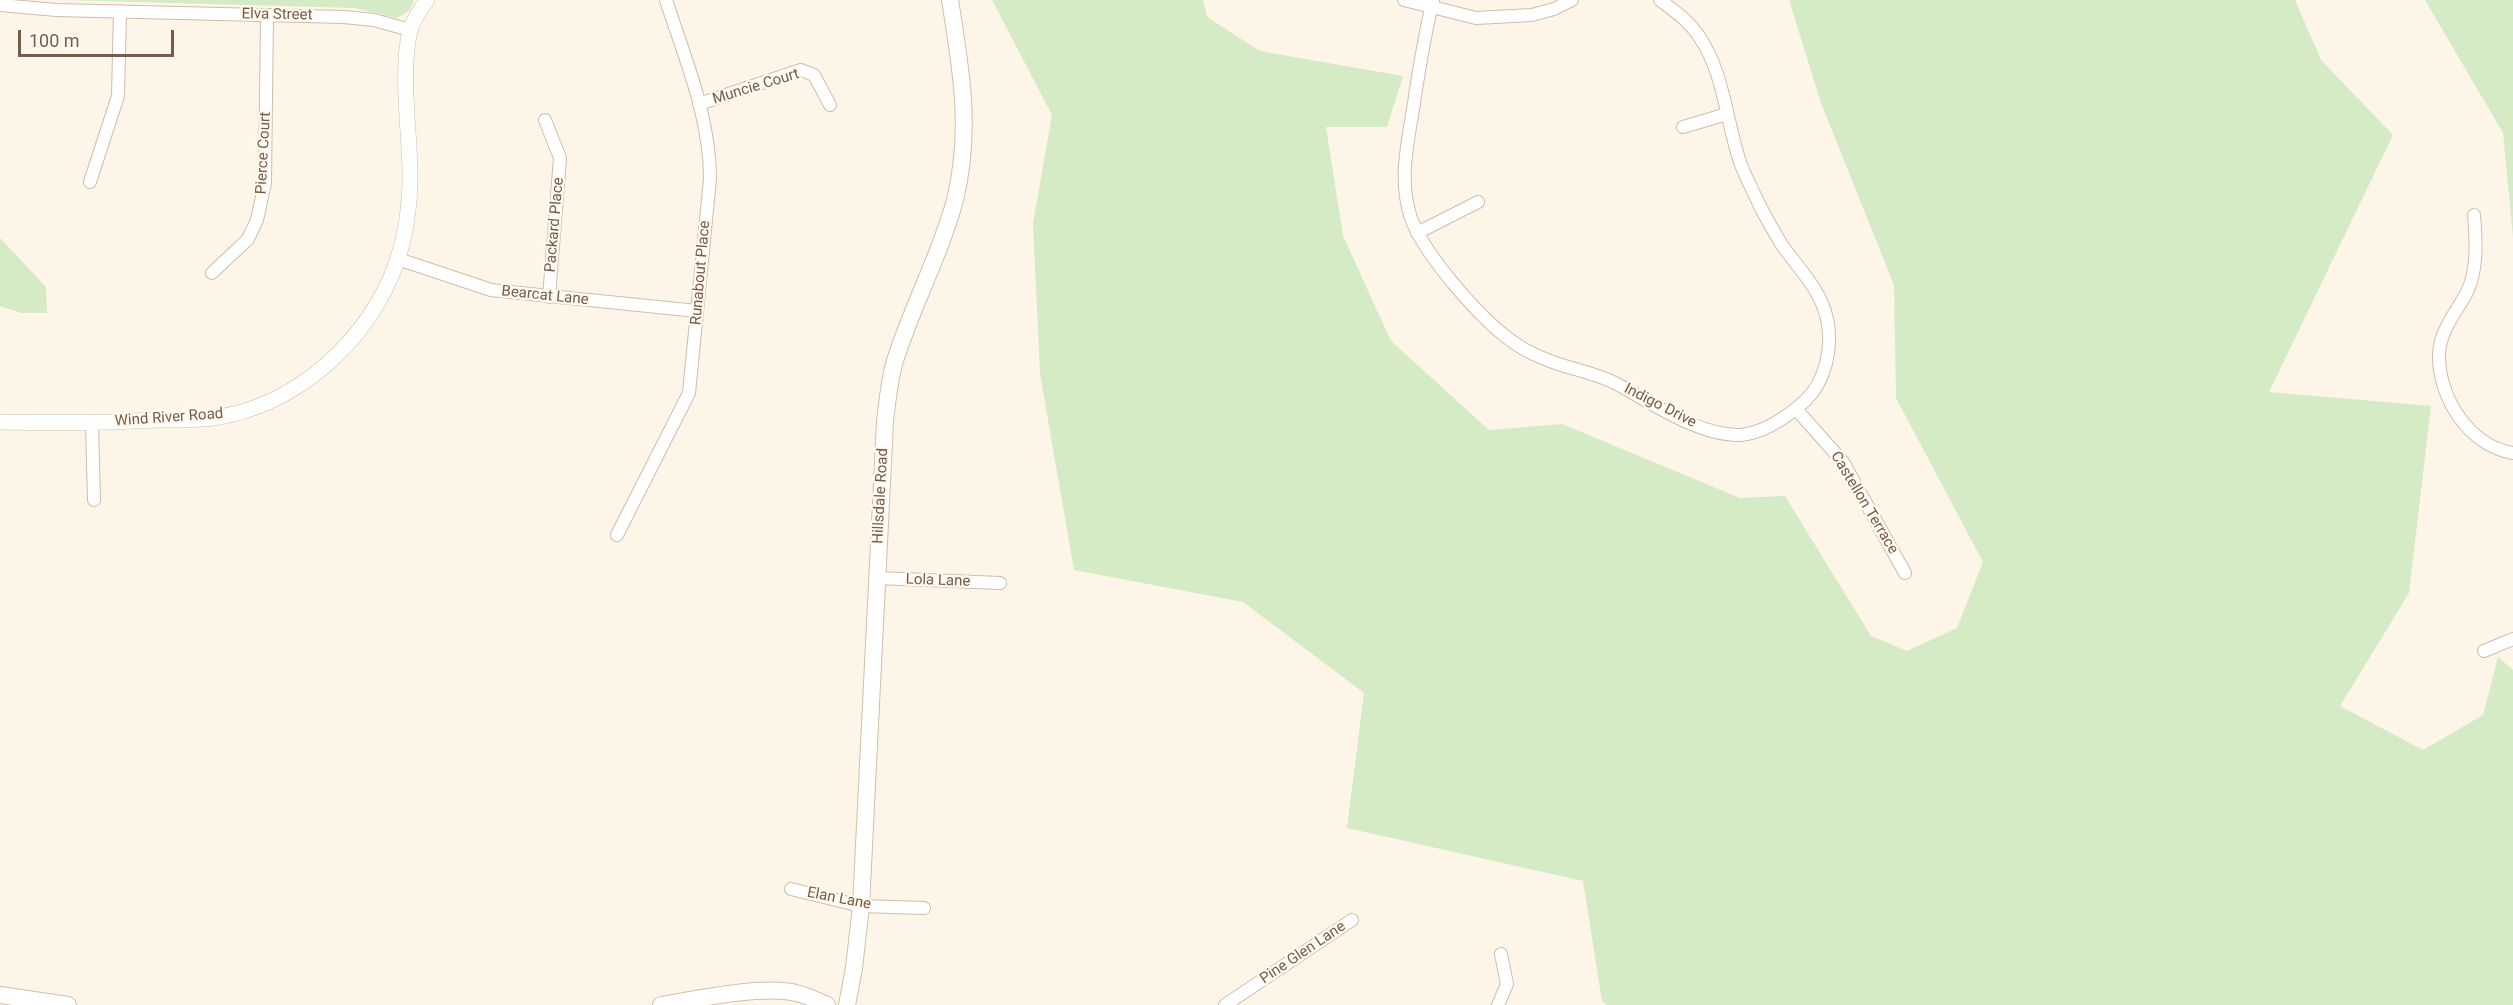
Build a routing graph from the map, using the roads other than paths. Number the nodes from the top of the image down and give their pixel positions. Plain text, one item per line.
1 (427, 0) edge
2 (666, 0) edge
3 (950, 0) edge
4 (1404, 0) edge
5 (1572, 0) edge
6 (1660, 0) edge
7 (1432, 3) edge
8 (0, 5) edge
9 (120, 10) junction
10 (267, 15) junction
11 (410, 30) junction
12 (699, 104) junction
13 (830, 105) dead end
14 (1727, 114) junction
15 (545, 120) dead end
16 (1683, 127) dead end
17 (90, 182) dead end
18 (1478, 202) dead end
19 (2474, 215) dead end
20 (1417, 232) junction
21 (398, 259) junction
22 (212, 273) dead end
23 (549, 297) junction
24 (697, 311) junction
25 (1796, 409) junction
26 (0, 422) edge
27 (92, 423) junction
28 (2513, 453) edge
29 (94, 500) dead end
30 (616, 535) dead end
31 (1905, 573) dead end
32 (877, 578) junction
33 (1000, 583) dead end
34 (2513, 639) edge
35 (2484, 651) dead end
36 (790, 889) dead end
37 (861, 906) junction
38 (924, 908) dead end
39 (1352, 920) dead end
40 (1501, 954) dead end
41 (0, 995) edge
42 (68, 1005) edge
43 (661, 1005) edge
44 (827, 1005) edge
45 (847, 1005) edge
46 (1225, 1005) edge
47 (1498, 1005) edge

1 - 11 street, Wind River Road
2 - 12 street, Runabout Place
3 - 32 main road, Hillsdale Road
4 - 7 street
5 - 7 street
6 - 14 street, Indigo Drive
7 - 20 street, Indigo Drive
8 - 9 street, Elva Street
9 - 10 street, Elva Street
9 - 17 street
10 - 11 street, Elva Street
10 - 22 street, Pierce Court
11 - 21 street, Wind River Road
12 - 13 street, Muncie Court
12 - 24 street, Runabout Place
14 - 16 street
14 - 25 street, Indigo Drive
15 - 23 street, Packard Place
18 - 20 street
19 - 28 street
20 - 25 street, Indigo Drive
21 - 23 street, Bearcat Lane
21 - 27 street, Wind River Road
23 - 24 street, Bearcat Lane
24 - 30 street, Runabout Place
25 - 31 street, Castellon Terrace
26 - 27 street, Wind River Road
27 - 29 street
32 - 33 street, Lola Lane
32 - 37 main road, Hillsdale Road
34 - 35 street
36 - 37 street, Elan Lane
37 - 38 street, Elan Lane
37 - 45 main road, Hillsdale Road
39 - 46 street, Pine Glen Lane
40 - 47 street
41 - 42 main road
43 - 44 main road

